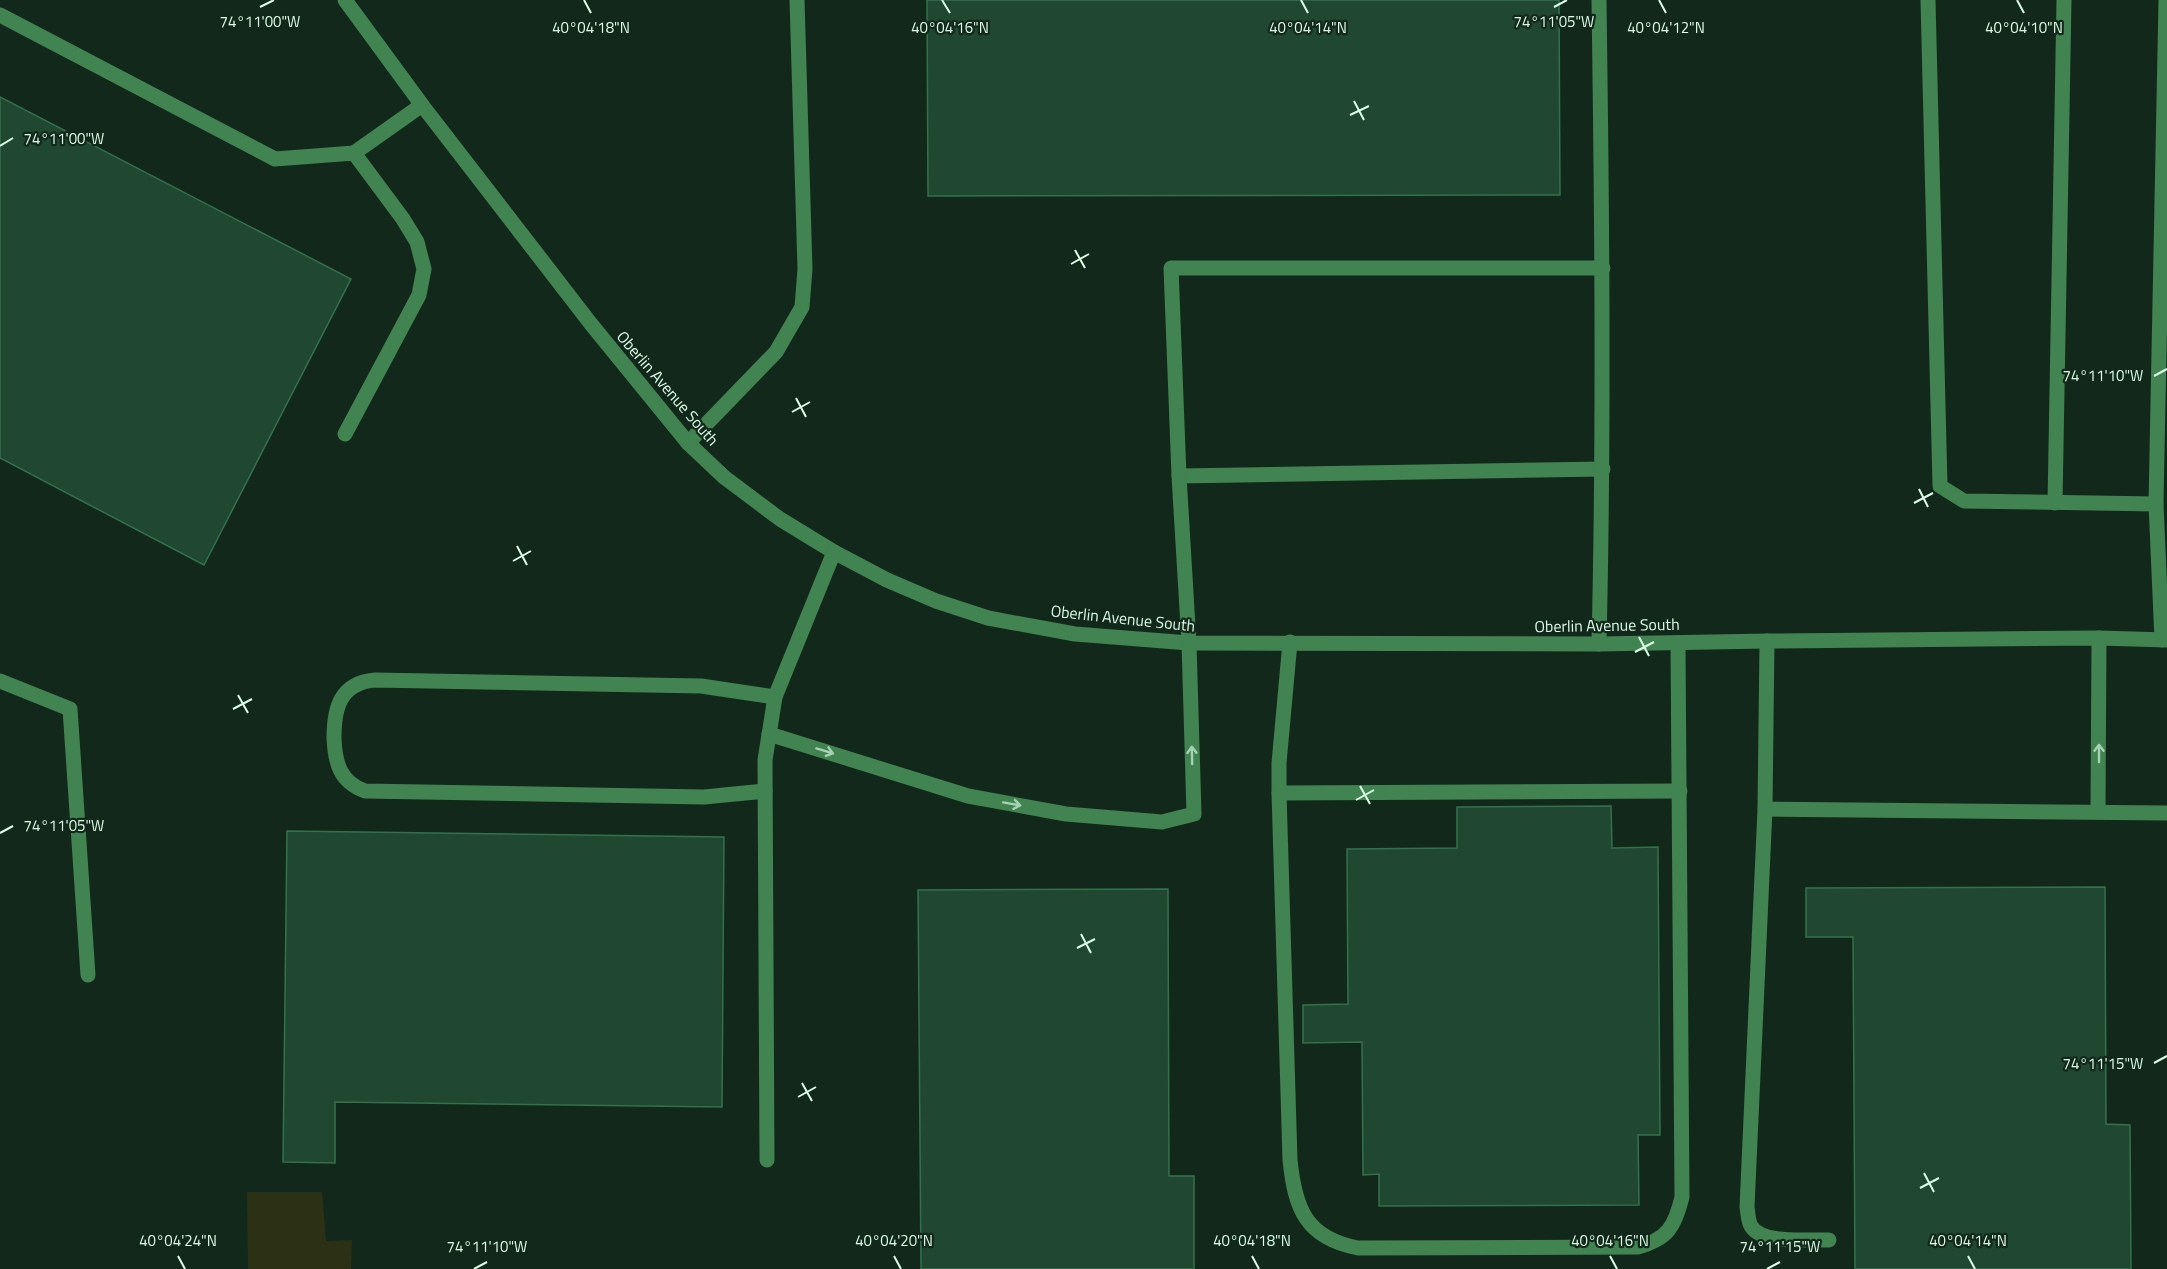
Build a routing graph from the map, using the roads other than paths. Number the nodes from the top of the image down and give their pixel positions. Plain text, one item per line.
1 (345, 0) edge
2 (797, 0) edge
3 (1599, 0) edge
4 (1928, 0) edge
5 (2064, 0) edge
6 (2166, 0) edge
7 (0, 15) edge
8 (422, 105) junction
9 (354, 153) junction
10 (1603, 268) junction
11 (345, 434) dead end
12 (688, 443) junction
13 (2162, 467) edge
14 (1603, 469) junction
15 (1179, 476) junction
16 (2055, 503) junction
17 (2156, 504) junction
18 (834, 552) junction
19 (2099, 638) junction
20 (2165, 640) edge
21 (1767, 641) junction
22 (1290, 642) junction
23 (1678, 643) junction
24 (1189, 644) junction
25 (1599, 644) junction
26 (0, 681) edge
27 (775, 697) junction
28 (769, 734) junction
29 (765, 791) junction
30 (1680, 791) junction
31 (1279, 793) junction
32 (1765, 809) junction
33 (2098, 812) junction
34 (2167, 813) edge
35 (88, 975) dead end
36 (767, 1160) dead end
37 (1829, 1240) dead end

1 - 8 street, Oberlin Avenue South
2 - 12 street
3 - 10 street
4 - 16 street
5 - 16 street
6 - 13 street
7 - 9 street
8 - 9 street
8 - 12 street, Oberlin Avenue South
9 - 11 street
10 - 14 street
10 - 15 street
12 - 18 street, Oberlin Avenue South
13 - 17 street
14 - 15 street
14 - 25 street
15 - 24 street
16 - 17 street
17 - 20 street
18 - 24 street, Oberlin Avenue South
18 - 27 street
19 - 20 street, Oberlin Avenue South
19 - 21 street, Oberlin Avenue South
33 -> 19 street
21 - 23 street, Oberlin Avenue South
21 - 32 street
22 - 24 street, Oberlin Avenue South
22 - 25 street, Oberlin Avenue South
22 - 31 street
23 - 25 street, Oberlin Avenue South
23 - 30 street
28 -> 24 street
26 - 35 street
27 - 28 street
27 - 29 street
28 - 29 street
29 - 36 street
30 - 31 street
30 - 31 street
32 - 33 street
32 - 37 street
33 - 34 street

